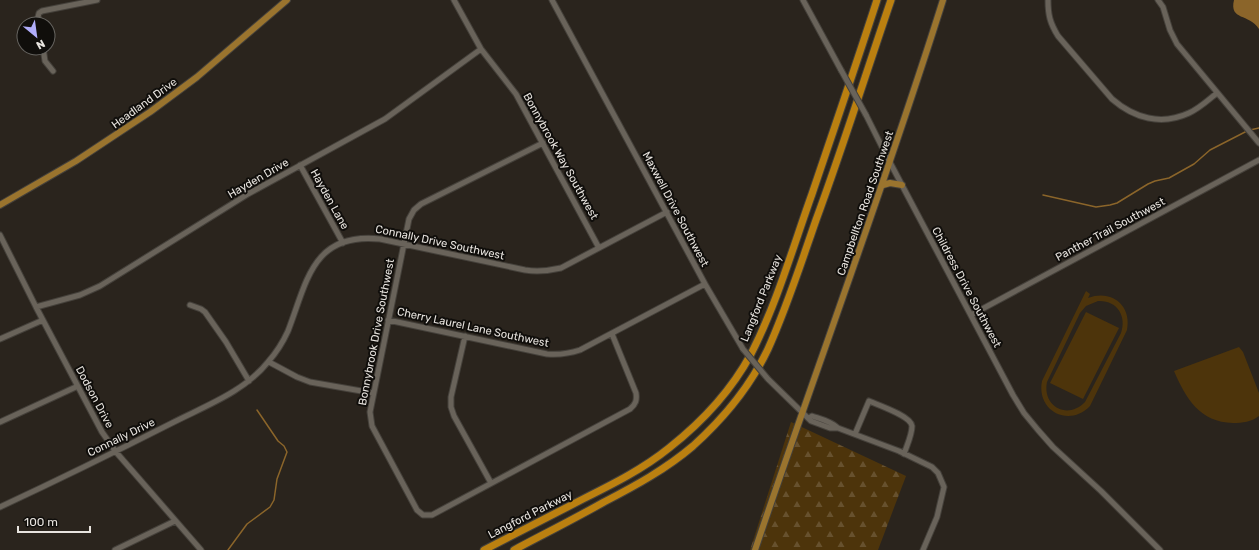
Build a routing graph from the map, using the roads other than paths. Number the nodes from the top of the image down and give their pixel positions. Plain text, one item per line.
1 (97, 0) edge
2 (287, 0) edge
3 (454, 0) edge
4 (552, 0) edge
5 (803, 0) edge
6 (877, 0) edge
7 (891, 0) edge
8 (943, 0) edge
9 (1048, 0) edge
10 (1158, 0) edge
11 (38, 16) edge
12 (481, 49) junction
13 (44, 56) edge
14 (53, 71) dead end
15 (1217, 93) junction
16 (543, 143) junction
17 (1259, 143) edge
18 (1259, 160) edge
19 (890, 163) junction
20 (300, 166) junction
21 (882, 185) junction
22 (902, 185) junction
23 (0, 205) edge
24 (667, 212) junction
25 (0, 235) edge
26 (342, 243) junction
27 (403, 244) junction
28 (599, 248) junction
29 (705, 284) junction
30 (190, 305) dead end
31 (36, 307) junction
32 (971, 315) junction
33 (43, 320) junction
34 (388, 320) junction
35 (612, 334) junction
36 (465, 336) junction
37 (0, 339) edge
38 (269, 362) junction
39 (249, 381) junction
40 (78, 386) junction
41 (373, 393) junction
42 (802, 412) junction
43 (0, 422) edge
44 (855, 434) junction
45 (116, 452) junction
46 (904, 454) junction
47 (491, 484) junction
48 (0, 507) edge
49 (175, 521) junction
50 (115, 550) edge
51 (201, 550) edge
52 (484, 550) edge
53 (514, 550) edge
54 (755, 550) edge
55 (923, 550) edge
56 (1160, 550) edge

1 - 11 street
2 - 23 main road, Headland Drive
3 - 12 street, Bonnybrook Way Southwest
4 - 24 street, Maxwell Drive Southwest
5 - 19 street, Childress Drive Southwest, bridge
6 - 52 highway, Langford Parkway
7 - 53 highway
8 - 19 main road, Campbellton Road Southwest
9 - 15 street
10 - 15 street
12 - 16 street, Bonnybrook Way Southwest
12 - 20 street, Hayden Drive
13 - 14 street
15 - 17 street
16 - 27 street, Bonnybrook Drive Southwest
16 - 28 street, Bonnybrook Way Southwest
18 - 32 street, Panther Trail Southwest
19 - 21 main road, Campbellton Road Southwest
19 - 22 street, Childress Drive Southwest
20 - 26 street, Hayden Lane
20 - 31 street, Hayden Drive
21 - 22 main road
21 - 42 main road, Campbellton Road Southwest
22 - 32 street, Childress Drive Southwest
24 - 28 street, Connally Drive Southwest
24 - 29 street, Maxwell Drive Southwest
25 - 31 street, Dodson Drive
26 - 27 street, Connally Drive Southwest
26 - 38 street, Connally Drive Southwest
27 - 28 street, Connally Drive Southwest
27 - 34 street, Bonnybrook Drive Southwest
29 - 35 street, Cherry Laurel Lane Southwest
29 - 42 street, Maxwell Drive Southwest, bridge
30 - 39 street
31 - 33 street, Dodson Drive
32 - 56 street, Childress Drive Southwest
33 - 37 street
33 - 40 street, Dodson Drive
34 - 36 street, Cherry Laurel Lane Southwest
34 - 41 street, Bonnybrook Drive Southwest
35 - 36 street, Cherry Laurel Lane Southwest
35 - 47 street, Bonnybrook Drive Southwest
36 - 47 street
38 - 39 street, Connally Drive Southwest
38 - 41 street
39 - 45 street, Connally Drive
40 - 43 street
40 - 45 street, Dodson Drive
41 - 47 street, Bonnybrook Drive Southwest
42 - 44 street
42 - 54 main road, Campbellton Road Southwest
44 - 46 street
44 - 46 street
45 - 48 street, Connally Drive
45 - 49 street, Dodson Drive
46 - 55 street
49 - 50 street
49 - 51 street, Dodson Drive

